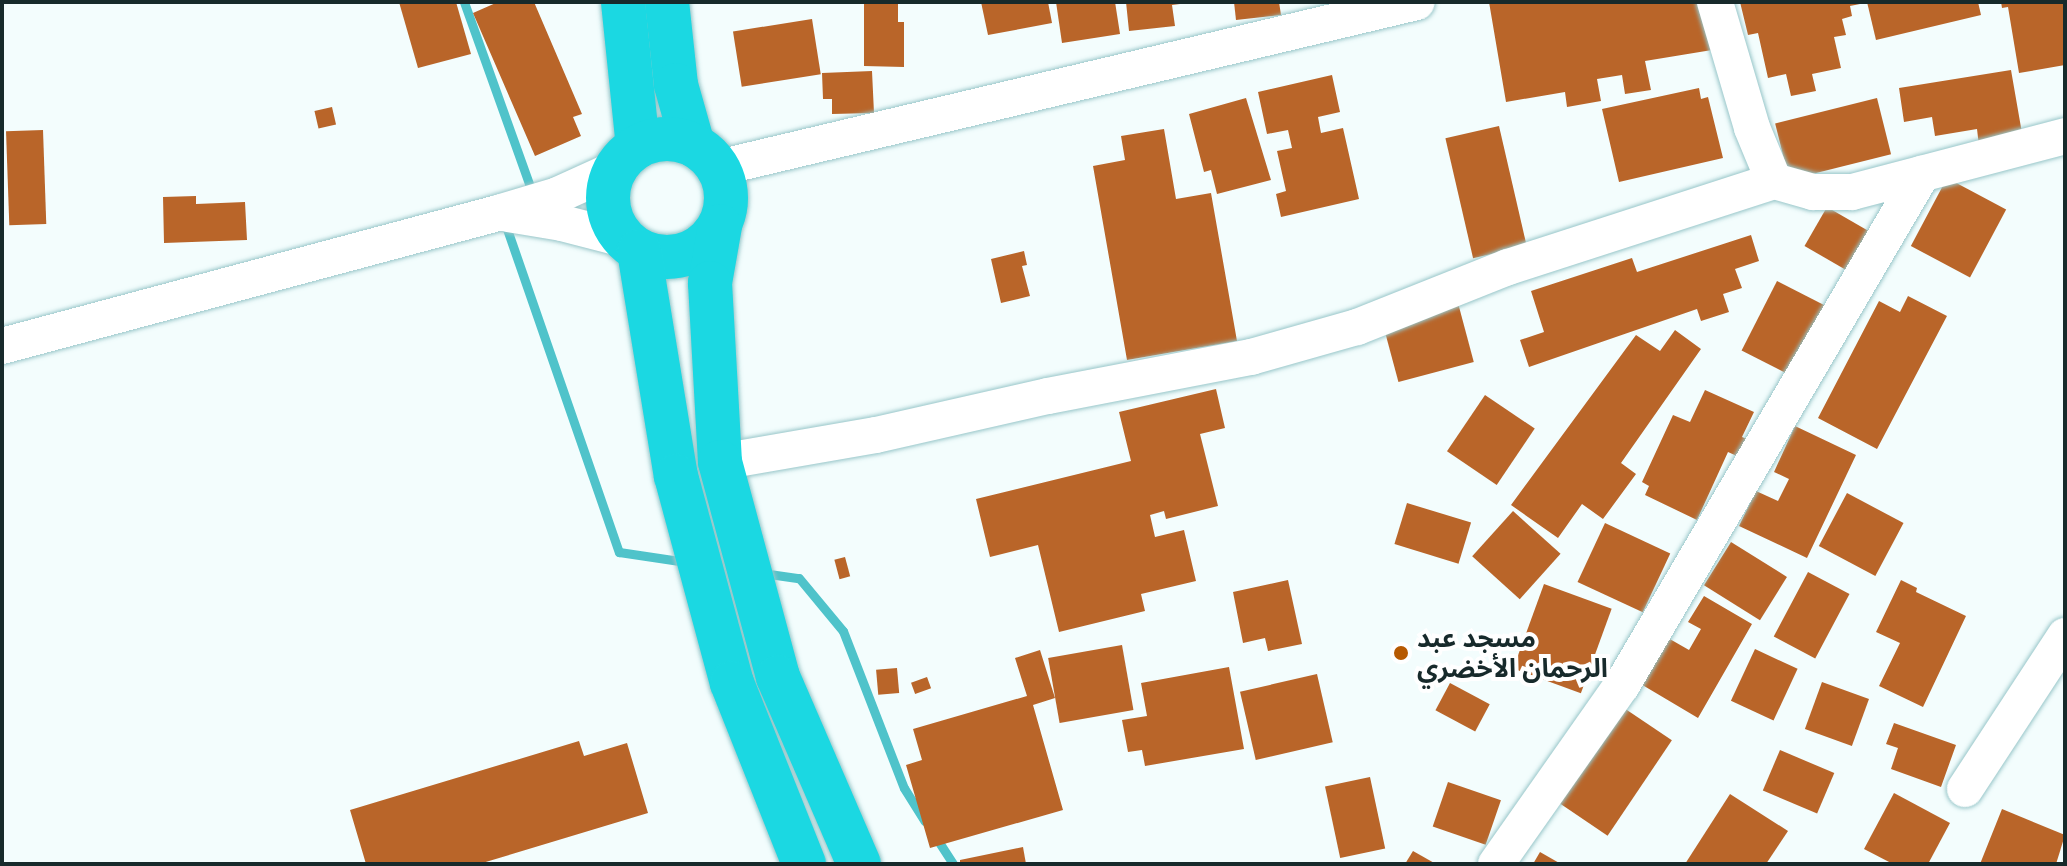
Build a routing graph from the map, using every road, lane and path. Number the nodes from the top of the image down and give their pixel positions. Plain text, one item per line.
1 (623, 2) edge
2 (667, 2) edge
3 (1417, 2) edge
4 (1715, 2) edge
5 (2065, 136) edge
6 (705, 156) junction
7 (627, 158) junction
8 (1922, 174) junction
9 (1774, 181) junction
10 (498, 213) junction
11 (720, 226) junction
12 (632, 245) junction
13 (2, 346) edge
14 (720, 462) junction
15 (2065, 636) edge
16 (1965, 789) dead end
17 (804, 864) edge
18 (859, 864) edge
19 (1496, 864) edge

1 - 7 highway
2 - 6 highway
3 - 6 street
4 - 9 street
5 - 8 street
6 - 7 highway
6 - 11 highway
7 - 10 street
7 - 12 highway
8 - 9 street
8 - 19 street
9 - 14 street
10 - 12 street
10 - 13 street
11 - 12 highway
11 - 14 highway
12 - 17 highway
14 - 18 highway
15 - 16 street

